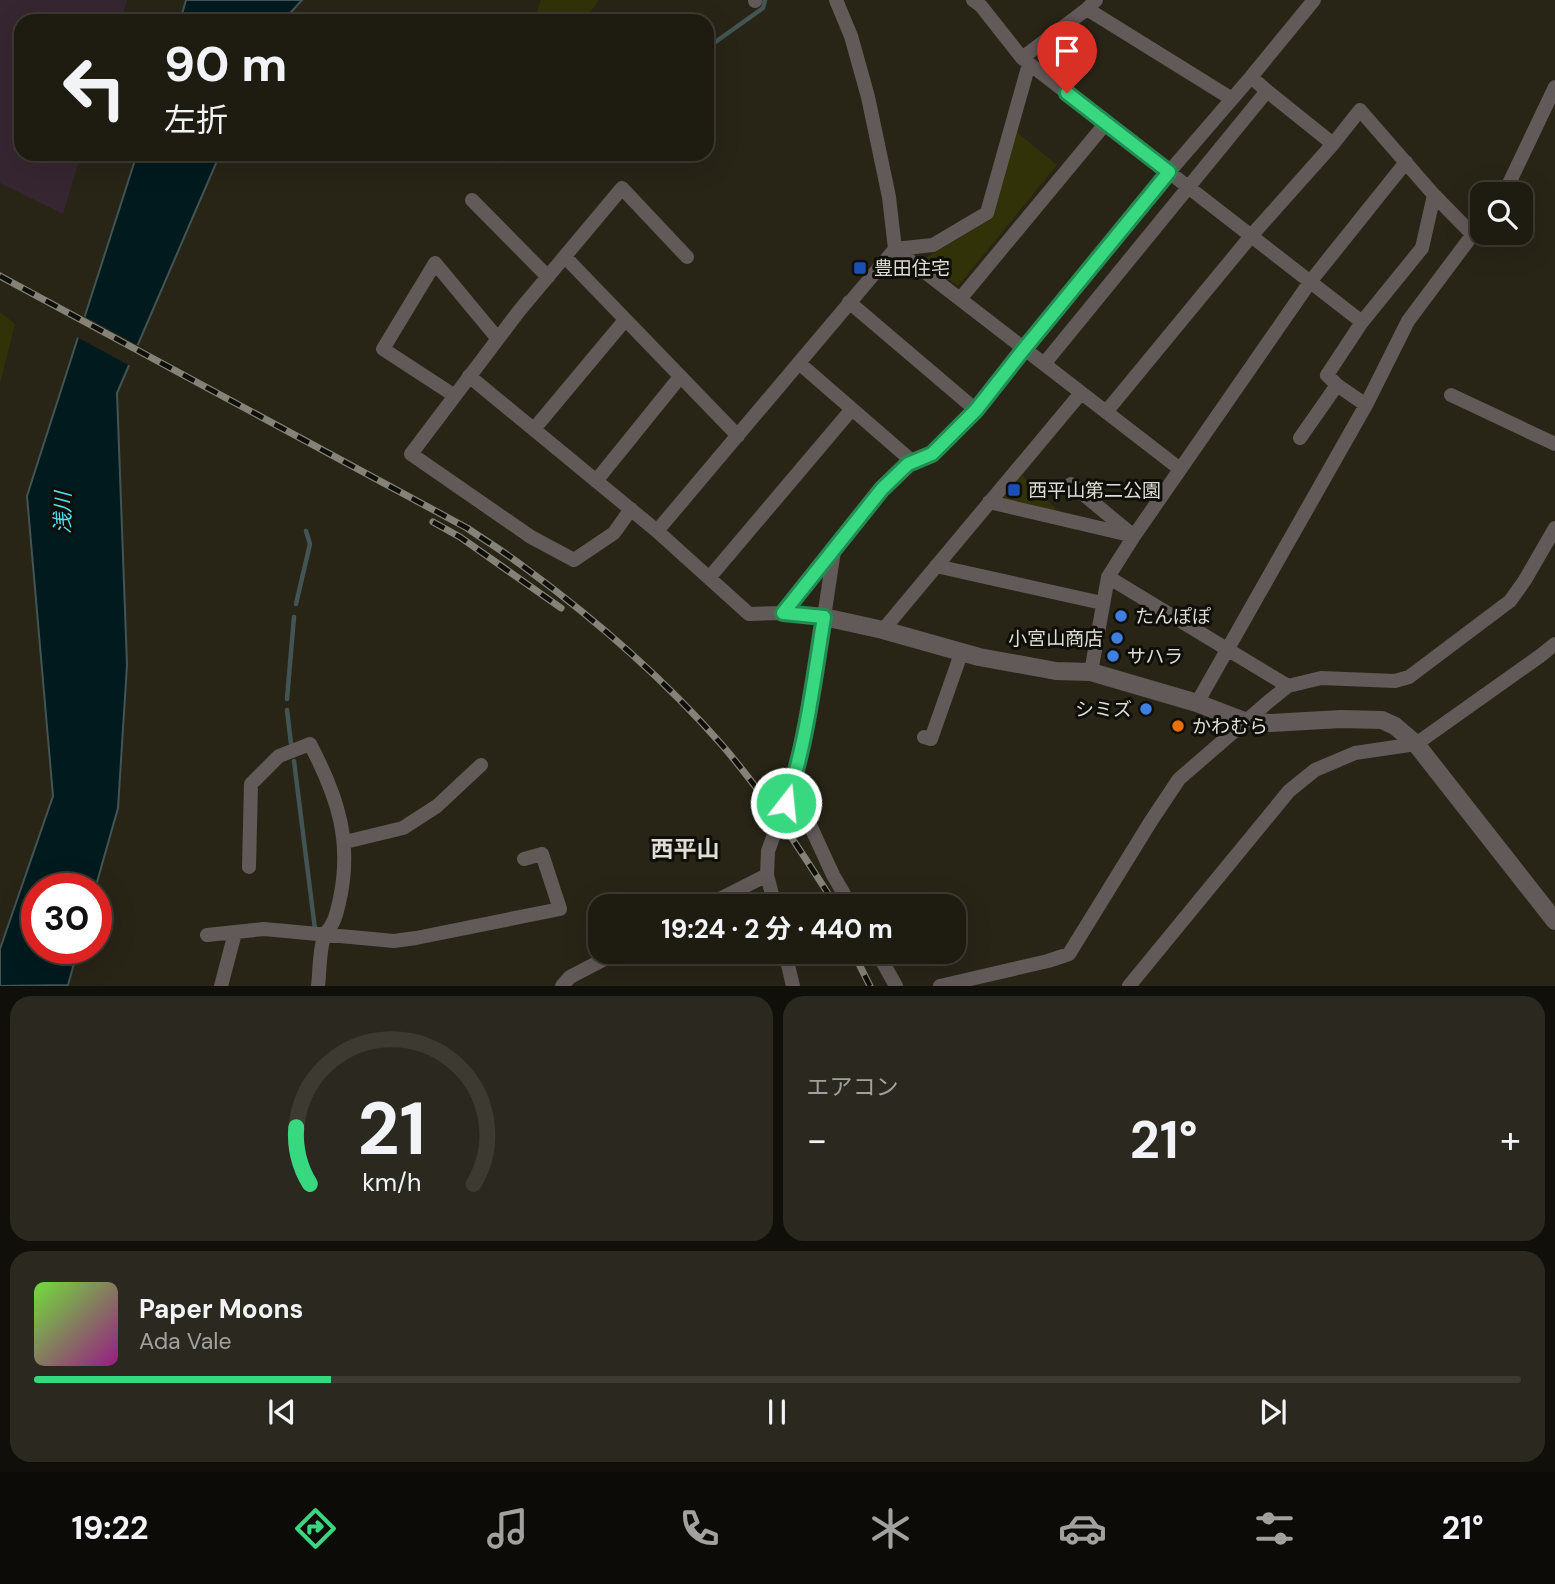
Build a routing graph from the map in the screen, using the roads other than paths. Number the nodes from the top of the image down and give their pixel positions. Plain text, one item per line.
1 (835, 0) edge
2 (973, 0) edge
3 (1314, 0) edge
4 (1092, 5) edge
5 (1025, 61) junction
6 (1251, 77) junction
7 (1555, 88) edge
8 (1267, 91) junction
9 (1232, 99) junction
10 (1106, 123) junction
11 (1333, 144) junction
12 (1406, 162) junction
13 (1169, 172) junction
14 (1510, 182) edge
15 (1189, 188) junction
16 (1434, 195) junction
17 (472, 200) dead end
18 (1470, 232) edge
19 (1251, 236) junction
20 (1470, 237) edge
21 (895, 249) junction
22 (565, 257) junction
23 (687, 257) dead end
24 (548, 277) junction
25 (1310, 282) junction
26 (960, 299) junction
27 (849, 302) junction
28 (625, 320) junction
29 (1362, 322) junction
30 (498, 339) junction
31 (1024, 349) junction
32 (799, 363) junction
33 (1044, 365) junction
34 (470, 376) junction
35 (680, 377) junction
36 (1337, 384) junction
37 (1081, 393) junction
38 (1451, 395) dead end
39 (455, 396) junction
40 (1366, 405) junction
41 (852, 409) junction
42 (976, 410) junction
43 (1106, 412) junction
44 (534, 429) junction
45 (738, 436) junction
46 (1300, 438) dead end
47 (1555, 444) edge
48 (913, 462) junction
49 (1180, 469) junction
50 (596, 481) junction
51 (1070, 484) dead end
52 (989, 502) junction
53 (631, 509) junction
54 (1555, 528) edge
55 (657, 531) junction
56 (1134, 536) junction
57 (834, 550) junction
58 (936, 566) junction
59 (1108, 577) junction
60 (709, 578) junction
61 (1102, 603) junction
62 (783, 613) junction
63 (824, 617) junction
64 (883, 630) junction
65 (1555, 643) edge
66 (1226, 649) junction
67 (962, 651) junction
68 (1091, 672) junction
69 (1288, 686) junction
70 (1197, 703) junction
71 (1244, 721) junction
72 (924, 737) dead end
73 (1416, 744) junction
74 (481, 765) dead end
75 (792, 786) junction
76 (345, 842) junction
77 (524, 859) dead end
78 (249, 867) dead end
79 (767, 875) junction
80 (730, 894) edge
81 (772, 894) edge
82 (844, 894) edge
83 (1555, 921) edge
84 (235, 933) junction
85 (207, 935) dead end
86 (324, 936) junction
87 (595, 964) edge
88 (788, 964) edge
89 (884, 964) edge
90 (221, 985) edge
91 (318, 985) edge
92 (562, 985) edge
93 (793, 985) edge
94 (896, 985) edge
95 (940, 985) edge
96 (1129, 985) edge

1 - 21 street
2 - 5 street
3 - 6 street
4 - 5 street
4 - 9 street
5 - 10 street
5 - 21 street
6 - 8 street
6 - 9 street
7 - 14 street
8 - 11 street
8 - 15 street
9 - 13 street
10 - 13 street
10 - 26 street
11 - 12 street
11 - 19 street
12 - 16 street
12 - 25 street
13 - 15 street
13 - 31 street
15 - 19 street
15 - 33 street
16 - 18 street
16 - 29 street
17 - 24 street
19 - 25 street
19 - 43 street
20 - 40 street
21 - 26 street
21 - 27 street
22 - 23 street
22 - 24 street
22 - 28 street
24 - 30 street
25 - 29 street
25 - 49 street
26 - 31 street
27 - 32 street
27 - 42 street
28 - 35 street
28 - 44 street
29 - 36 street
30 - 34 street
30 - 39 street
31 - 33 street
31 - 42 street
32 - 41 street
32 - 45 street
33 - 37 street
34 - 39 street
34 - 44 street
35 - 45 street
35 - 50 street
36 - 40 street
36 - 46 street
37 - 43 street
37 - 52 street
38 - 47 street
39 - 53 street
40 - 66 street
41 - 48 street
41 - 60 street
42 - 48 street
43 - 49 street
44 - 50 street
45 - 55 street
48 - 57 street
49 - 56 street
50 - 53 street
51 - 56 street
52 - 56 street
52 - 58 street
53 - 55 street
54 - 69 street
55 - 60 street
56 - 59 street
57 - 62 street
57 - 63 street
58 - 61 street
58 - 64 street
59 - 61 street
59 - 66 street
60 - 62 street
61 - 68 street
62 - 63 street
63 - 64 street
63 - 75 street
64 - 67 street
65 - 73 street
66 - 69 street
66 - 70 street
67 - 68 street
67 - 72 street
68 - 70 street
69 - 71 street
70 - 71 street
71 - 73 street
71 - 95 street
73 - 83 street
73 - 96 street
74 - 76 street
75 - 79 street
75 - 82 street
76 - 78 street
76 - 86 street
77 - 86 street
79 - 80 street
79 - 81 street
84 - 85 street
84 - 86 street
84 - 90 street
86 - 91 street
87 - 92 street
88 - 93 street
89 - 94 street

